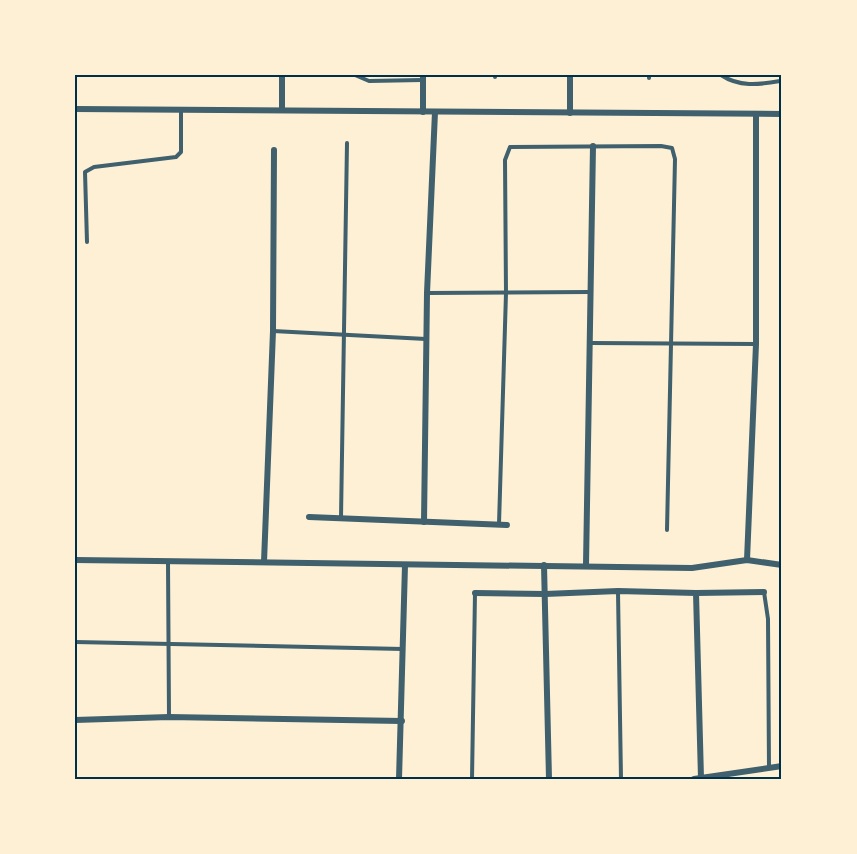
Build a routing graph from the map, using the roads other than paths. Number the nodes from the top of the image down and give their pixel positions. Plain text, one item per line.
1 (282, 75) edge
2 (356, 75) edge
3 (570, 75) edge
4 (721, 75) edge
5 (423, 78) edge
6 (782, 78) edge
7 (75, 109) edge
8 (181, 110) junction
9 (282, 110) junction
10 (435, 111) junction
11 (423, 112) junction
12 (570, 113) junction
13 (756, 114) junction
14 (782, 114) edge
15 (347, 143) dead end
16 (593, 146) junction
17 (274, 150) dead end
18 (87, 242) dead end
19 (427, 292) junction
20 (506, 292) junction
21 (591, 292) junction
22 (273, 331) junction
23 (342, 333) junction
24 (427, 339) junction
25 (591, 343) junction
26 (671, 343) junction
27 (756, 344) junction
28 (309, 517) dead end
29 (341, 518) junction
30 (424, 522) junction
31 (499, 524) junction
32 (507, 525) dead end
33 (667, 530) dead end
34 (75, 560) edge
35 (747, 560) junction
36 (168, 562) junction
37 (264, 562) junction
38 (405, 565) junction
39 (544, 565) junction
40 (782, 565) edge
41 (586, 566) junction
42 (618, 591) junction
43 (764, 592) joint
44 (475, 593) joint
45 (696, 593) junction
46 (545, 594) junction
47 (75, 642) edge
48 (168, 645) junction
49 (403, 649) junction
50 (169, 717) junction
51 (75, 720) edge
52 (402, 721) junction
53 (782, 766) edge
54 (769, 768) junction
55 (698, 778) edge
56 (399, 779) edge
57 (472, 779) edge
58 (549, 779) edge
59 (621, 779) edge

1 - 9 street
2 - 5 lane
3 - 12 street
4 - 6 lane
5 - 11 street
7 - 8 street
8 - 9 street
8 - 18 lane
9 - 11 street
10 - 11 street
10 - 12 street
10 - 19 street
12 - 13 street
13 - 14 street
13 - 27 street
15 - 23 lane
16 - 20 lane
16 - 21 street
16 - 26 lane
17 - 22 street
19 - 20 lane
19 - 24 street
20 - 21 lane
20 - 31 lane
21 - 25 street
22 - 23 lane
22 - 37 street
23 - 24 lane
23 - 29 lane
24 - 30 street
25 - 26 lane
25 - 41 street
26 - 27 lane
26 - 33 lane
27 - 35 street
28 - 29 street
29 - 30 street
30 - 31 street
31 - 32 street
34 - 36 street
35 - 40 street
35 - 41 street
36 - 37 street
36 - 48 lane
37 - 38 street
38 - 39 street
38 - 49 street
39 - 41 street
39 - 46 street
42 - 45 street
42 - 46 street
42 - 59 lane
43 - 45 street
43 - 54 lane
44 - 46 street
44 - 57 lane
45 - 55 street
46 - 58 street
47 - 48 lane
48 - 49 lane
48 - 50 lane
49 - 52 street
50 - 51 street
50 - 52 street
52 - 56 street
53 - 54 street
54 - 55 street

